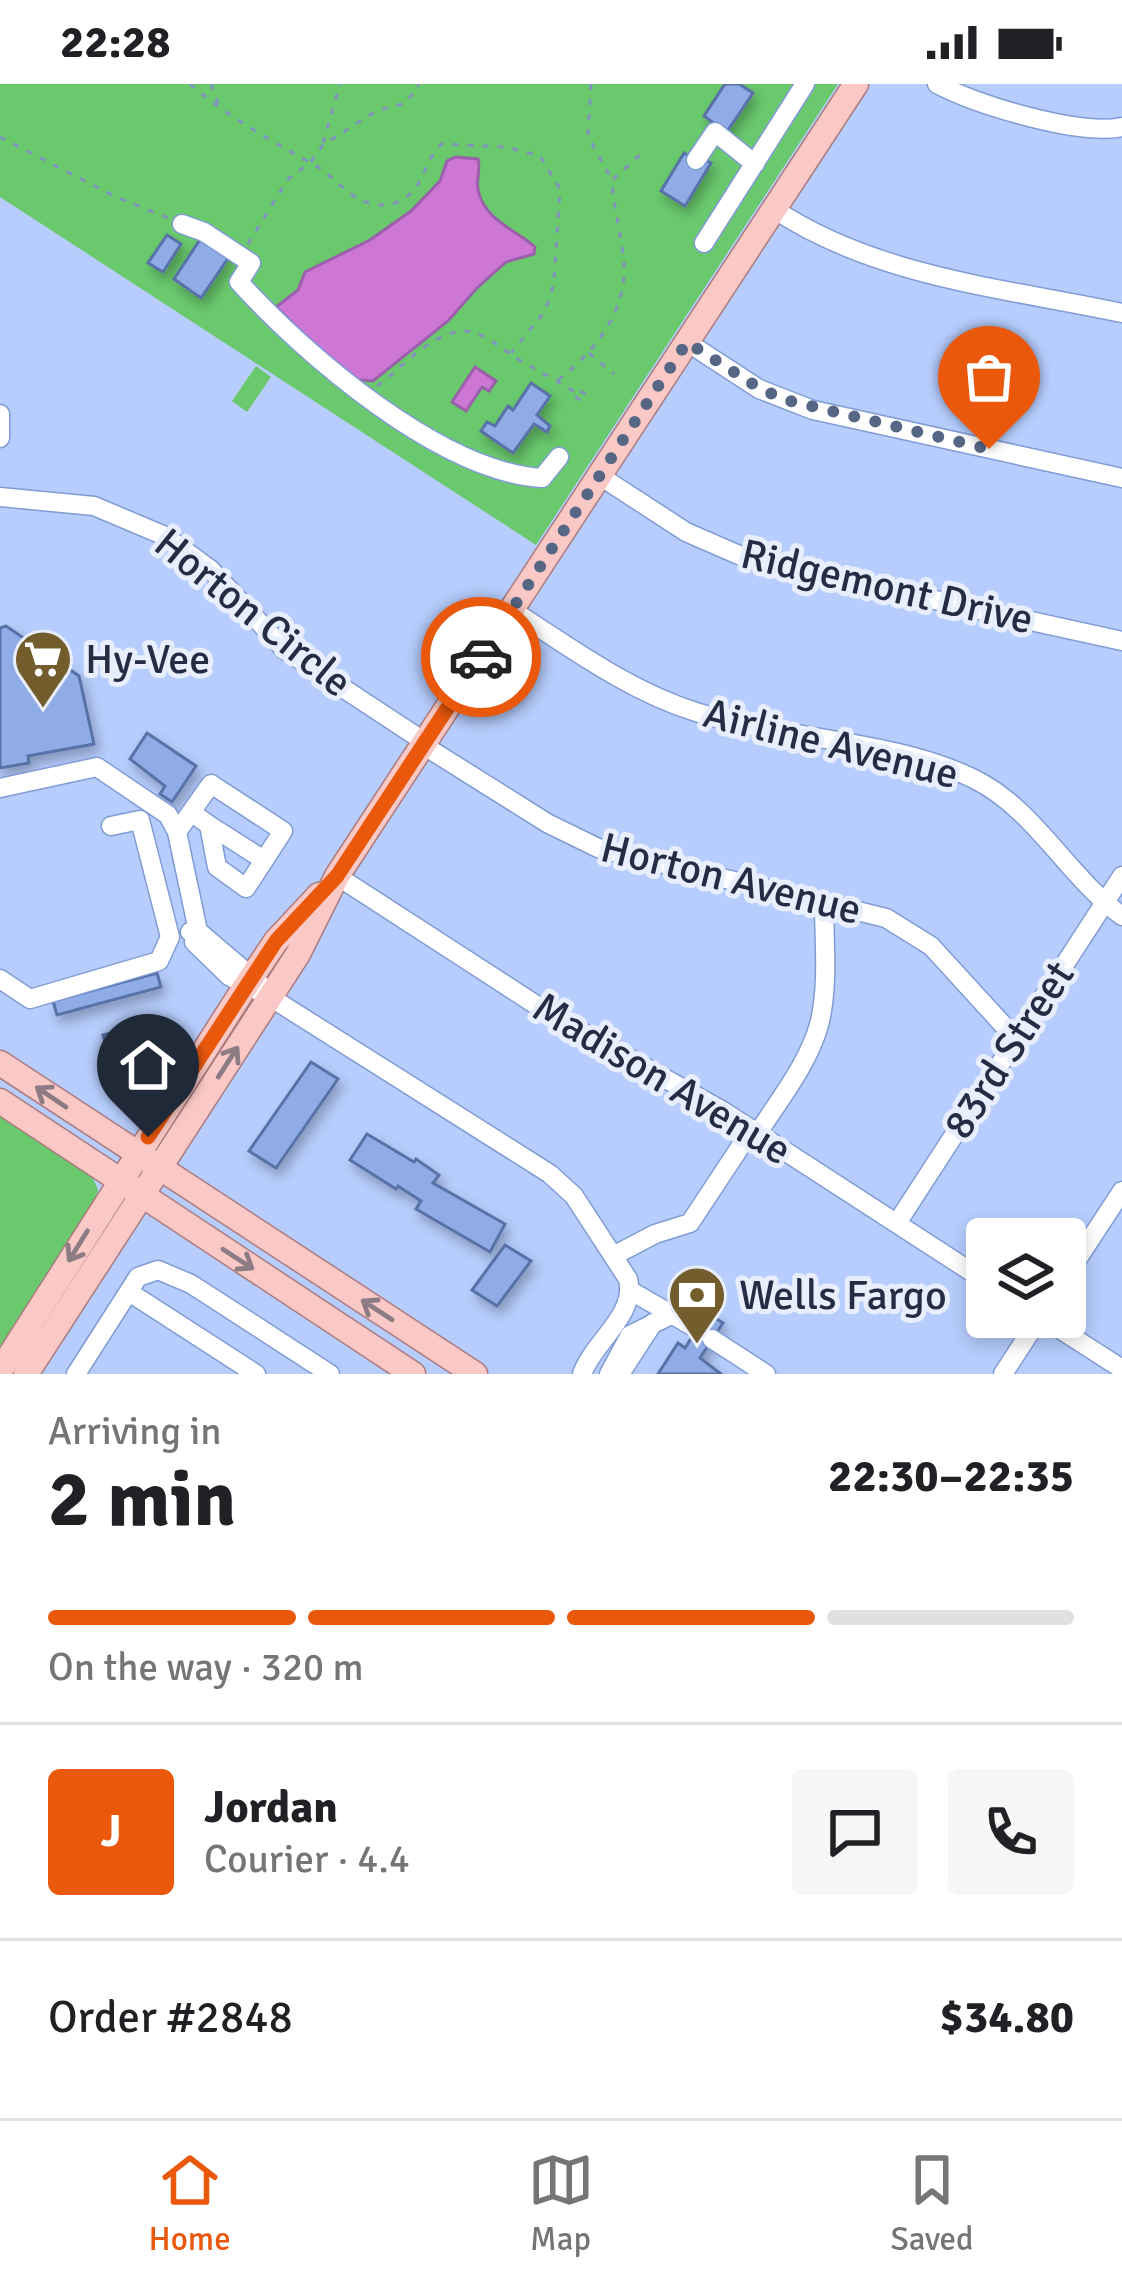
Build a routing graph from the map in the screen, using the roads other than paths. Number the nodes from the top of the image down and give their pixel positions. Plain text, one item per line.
1 (805, 84) edge
2 (856, 84) edge
3 (937, 84) edge
4 (1122, 128) edge
5 (696, 160) dead end
6 (755, 164) junction
7 (774, 209) junction
8 (182, 224) road end
9 (704, 243) dead end
10 (1122, 313) edge
11 (687, 342) junction
12 (0, 414) edge
13 (0, 438) edge
14 (559, 457) dead end
15 (600, 476) junction
16 (1122, 478) edge
17 (0, 497) edge
18 (512, 610) junction
19 (1122, 641) edge
20 (424, 744) junction
21 (0, 788) edge
22 (191, 812) junction
23 (209, 825) junction
24 (111, 826) dead end
25 (177, 832) junction
26 (264, 860) junction
27 (337, 876) junction
28 (1122, 876) edge
29 (824, 902) junction
30 (1105, 903) junction
31 (1122, 916) edge
32 (198, 931) junction
33 (170, 937) junction
34 (0, 980) edge
35 (249, 981) junction
36 (270, 997) junction
37 (1016, 1039) junction
38 (0, 1063) edge
39 (0, 1101) edge
40 (755, 1131) junction
41 (147, 1162) junction
42 (130, 1187) junction
43 (1122, 1191) edge
44 (897, 1223) junction
45 (1086, 1247) edge
46 (613, 1256) junction
47 (966, 1268) edge
48 (631, 1291) junction
49 (129, 1292) junction
50 (673, 1314) junction
51 (653, 1323) junction
52 (1027, 1338) edge
53 (1074, 1338) edge
54 (1122, 1369) edge
55 (0, 1371) edge
56 (26, 1374) edge
57 (76, 1374) edge
58 (256, 1374) edge
59 (330, 1374) edge
60 (413, 1374) edge
61 (432, 1374) edge
62 (471, 1374) edge
63 (582, 1374) edge
64 (610, 1374) edge
65 (620, 1374) edge
66 (766, 1374) edge
67 (1003, 1374) edge

1 - 6 street
2 - 7 main road
3 - 4 street
5 - 6 street
6 - 9 street
7 - 10 street
7 - 11 main road
8 - 14 street
11 - 15 main road
11 - 16 street
12 - 13 street
15 - 18 main road
15 - 19 street, Ridgemont Drive
17 - 20 street, Horton Circle
18 - 20 main road
18 - 30 street, Airline Avenue
20 - 27 main road
20 - 29 street, Horton Avenue
21 - 25 street
22 - 23 street
22 - 25 street
22 - 26 street
23 - 26 street
23 - 26 street
24 - 33 street
25 - 32 street
27 - 35 main road
27 - 36 main road
27 - 40 street, Madison Avenue
28 - 30 street, 83rd Street
29 - 37 street, Horton Avenue
29 - 40 street
30 - 31 street, Airline Avenue
30 - 37 street, 83rd Street
32 - 33 street
32 - 35 street
33 - 34 street
35 - 36 street
35 - 41 main road
41 -> 36 main road
36 - 46 street
37 - 44 street, 83rd Street
41 -> 38 main road
39 - 42 main road
40 - 44 street, Madison Avenue
40 - 46 street
41 - 42 main road
62 -> 41 main road
42 -> 55 main road
42 - 56 main road
42 -> 60 main road
43 - 45 street
44 - 47 street, Madison Avenue
46 - 48 street
48 - 50 street
48 - 63 street
49 - 57 street
49 - 58 street
49 - 59 street
50 - 51 street
50 - 66 street
51 - 64 street
51 - 65 street
52 - 67 street
53 - 54 street
61 - 62 main road

